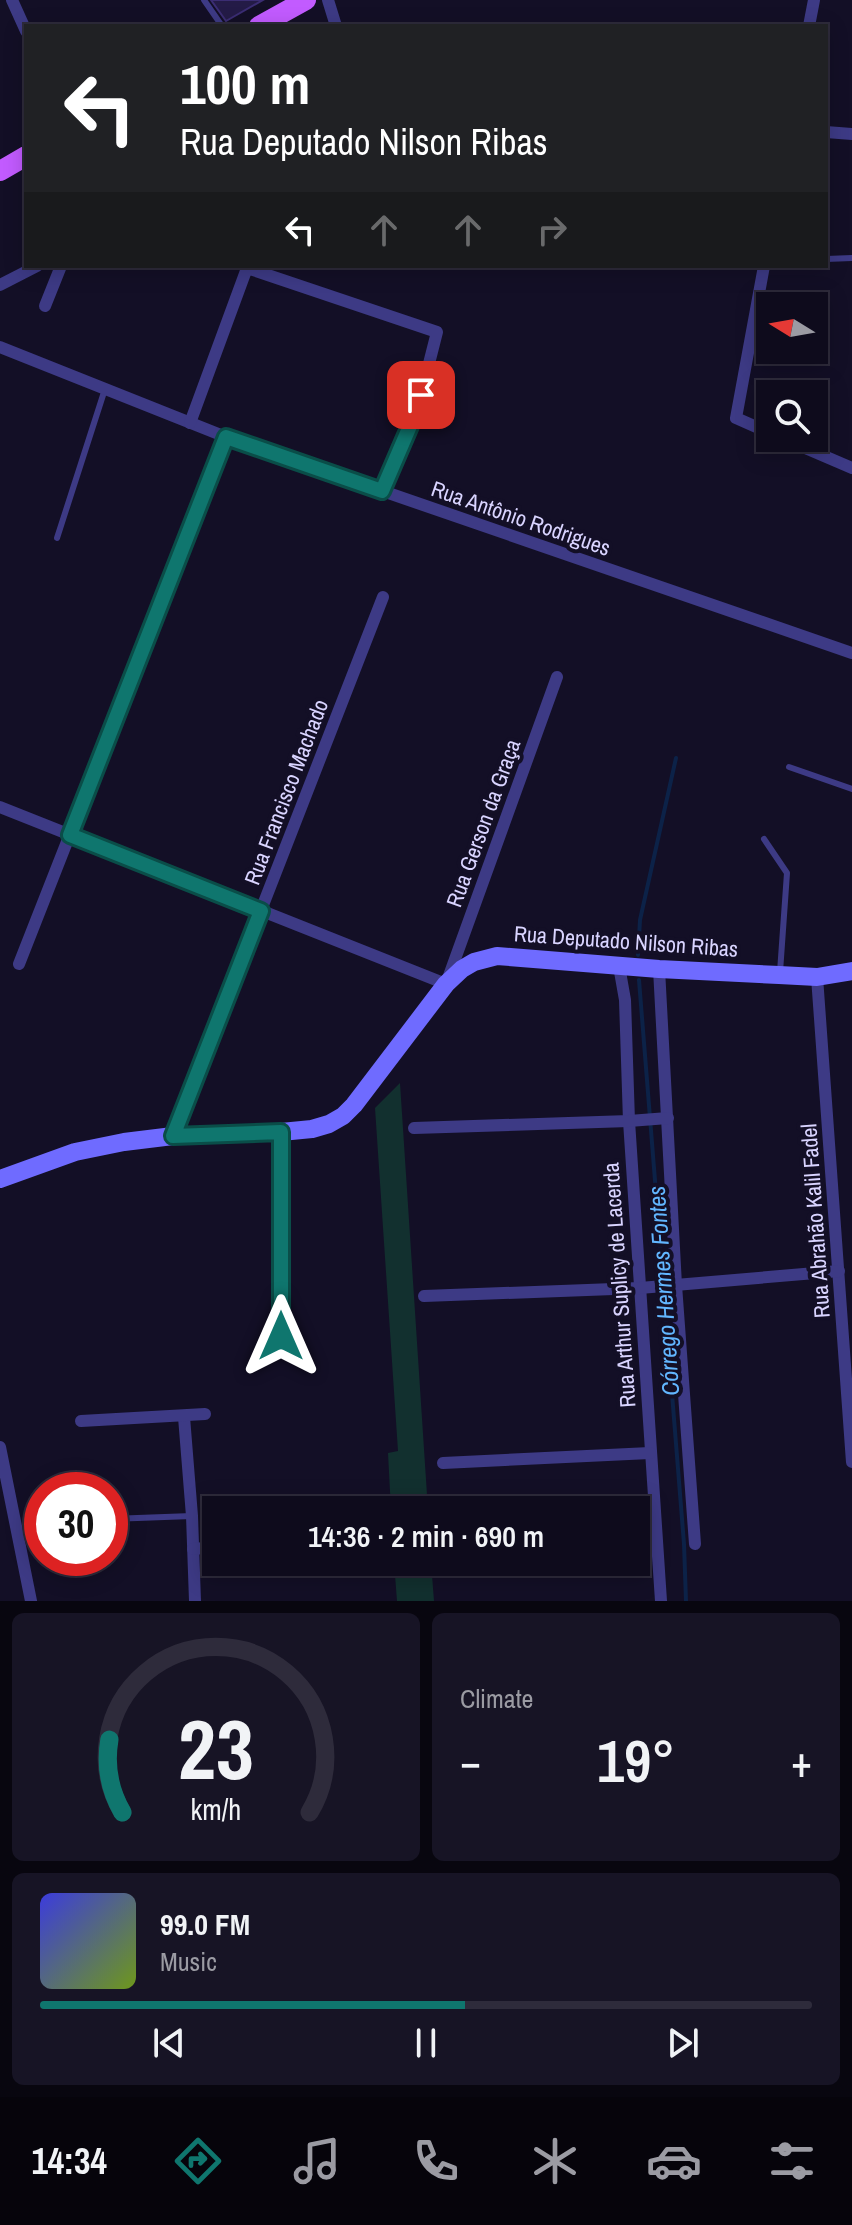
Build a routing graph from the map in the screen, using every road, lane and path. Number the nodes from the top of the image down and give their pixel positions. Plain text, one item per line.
1 (12, 0) edge
2 (204, 0) edge
3 (306, 0) edge
4 (328, 0) edge
5 (814, 0) edge
6 (221, 24) edge
7 (263, 24) edge
8 (335, 24) edge
9 (809, 24) edge
10 (24, 27) edge
11 (828, 132) edge
12 (852, 134) edge
13 (24, 157) edge
14 (0, 171) edge
15 (852, 258) edge
16 (828, 259) edge
17 (33, 268) edge
18 (60, 268) edge
19 (764, 268) edge
20 (0, 285) edge
21 (45, 306) dead end
22 (0, 347) edge
23 (106, 389) junction
24 (190, 423) junction
25 (756, 427) edge
26 (226, 437) junction
27 (815, 452) edge
28 (852, 468) edge
29 (382, 491) junction
30 (57, 538) dead end
31 (383, 597) dead end
32 (852, 653) edge
33 (557, 677) dead end
34 (789, 767) dead end
35 (852, 789) edge
36 (0, 807) edge
37 (70, 835) junction
38 (764, 839) dead end
39 (261, 911) junction
40 (19, 964) dead end
41 (619, 966) junction
42 (659, 969) junction
43 (852, 971) edge
44 (779, 975) junction
45 (817, 977) junction
46 (446, 984) junction
47 (668, 1118) junction
48 (629, 1121) junction
49 (414, 1128) dead end
50 (281, 1132) junction
51 (173, 1136) junction
52 (0, 1179) edge
53 (839, 1271) junction
54 (676, 1285) junction
55 (640, 1288) junction
56 (424, 1296) dead end
57 (281, 1336) dead end
58 (205, 1414) dead end
59 (184, 1417) junction
60 (81, 1421) dead end
61 (0, 1447) edge
62 (650, 1453) junction
63 (852, 1462) edge
64 (443, 1463) dead end
65 (192, 1516) junction
66 (128, 1518) edge
67 (695, 1544) dead end
68 (202, 1548) edge
69 (193, 1549) junction
70 (31, 1601) edge
71 (195, 1601) edge
72 (661, 1601) edge

1 - 10 street
2 - 6 lane
3 - 7 main road
4 - 8 street
5 - 9 street
11 - 12 street
13 - 14 main road
15 - 16 lane
17 - 20 street
18 - 21 street
19 - 25 street
22 - 23 street, Rua Antônio Rodrigues
23 - 24 street, Rua Antônio Rodrigues
23 - 30 lane
24 - 26 street, Rua Antônio Rodrigues
24 - 29 street
26 - 29 street, Rua Antônio Rodrigues
26 - 37 street
27 - 28 street
29 - 32 street, Rua Antônio Rodrigues
31 - 39 street, Rua Francisco Machado
33 - 46 street, Rua Gerson da Graça
34 - 35 lane
36 - 37 street
37 - 39 street
37 - 40 street
38 - 44 lane
39 - 46 street
39 - 51 street, Rua Francisco Machado
41 - 42 street, Rua Deputado Nilson Ribas
41 - 46 street, Rua Deputado Nilson Ribas
41 - 48 street, Rua Arthur Suplicy de Lacerda
42 - 44 street, Rua Deputado Nilson Ribas
42 - 47 street
43 - 45 street, Rua Deputado Nilson Ribas
44 - 45 street, Rua Deputado Nilson Ribas
45 - 53 street, Rua Abrahão Kalil Fadel
46 - 50 street, Rua Deputado Nilson Ribas
47 - 48 street
47 - 54 street
48 - 49 street
48 - 55 street, Rua Arthur Suplicy de Lacerda
50 - 51 street, Rua Deputado Nilson Ribas
50 - 57 street
51 - 52 street, Rua Deputado Nilson Ribas
53 - 54 street
53 - 63 street, Rua Abrahão Kalil Fadel
54 - 55 street
54 - 67 street
55 - 56 street
55 - 62 street, Rua Arthur Suplicy de Lacerda
58 - 59 street
59 - 60 street
59 - 65 street
61 - 70 street
62 - 64 street
62 - 72 street, Rua Arthur Suplicy de Lacerda
65 - 66 lane
65 - 69 street
68 - 69 street
69 - 71 street

